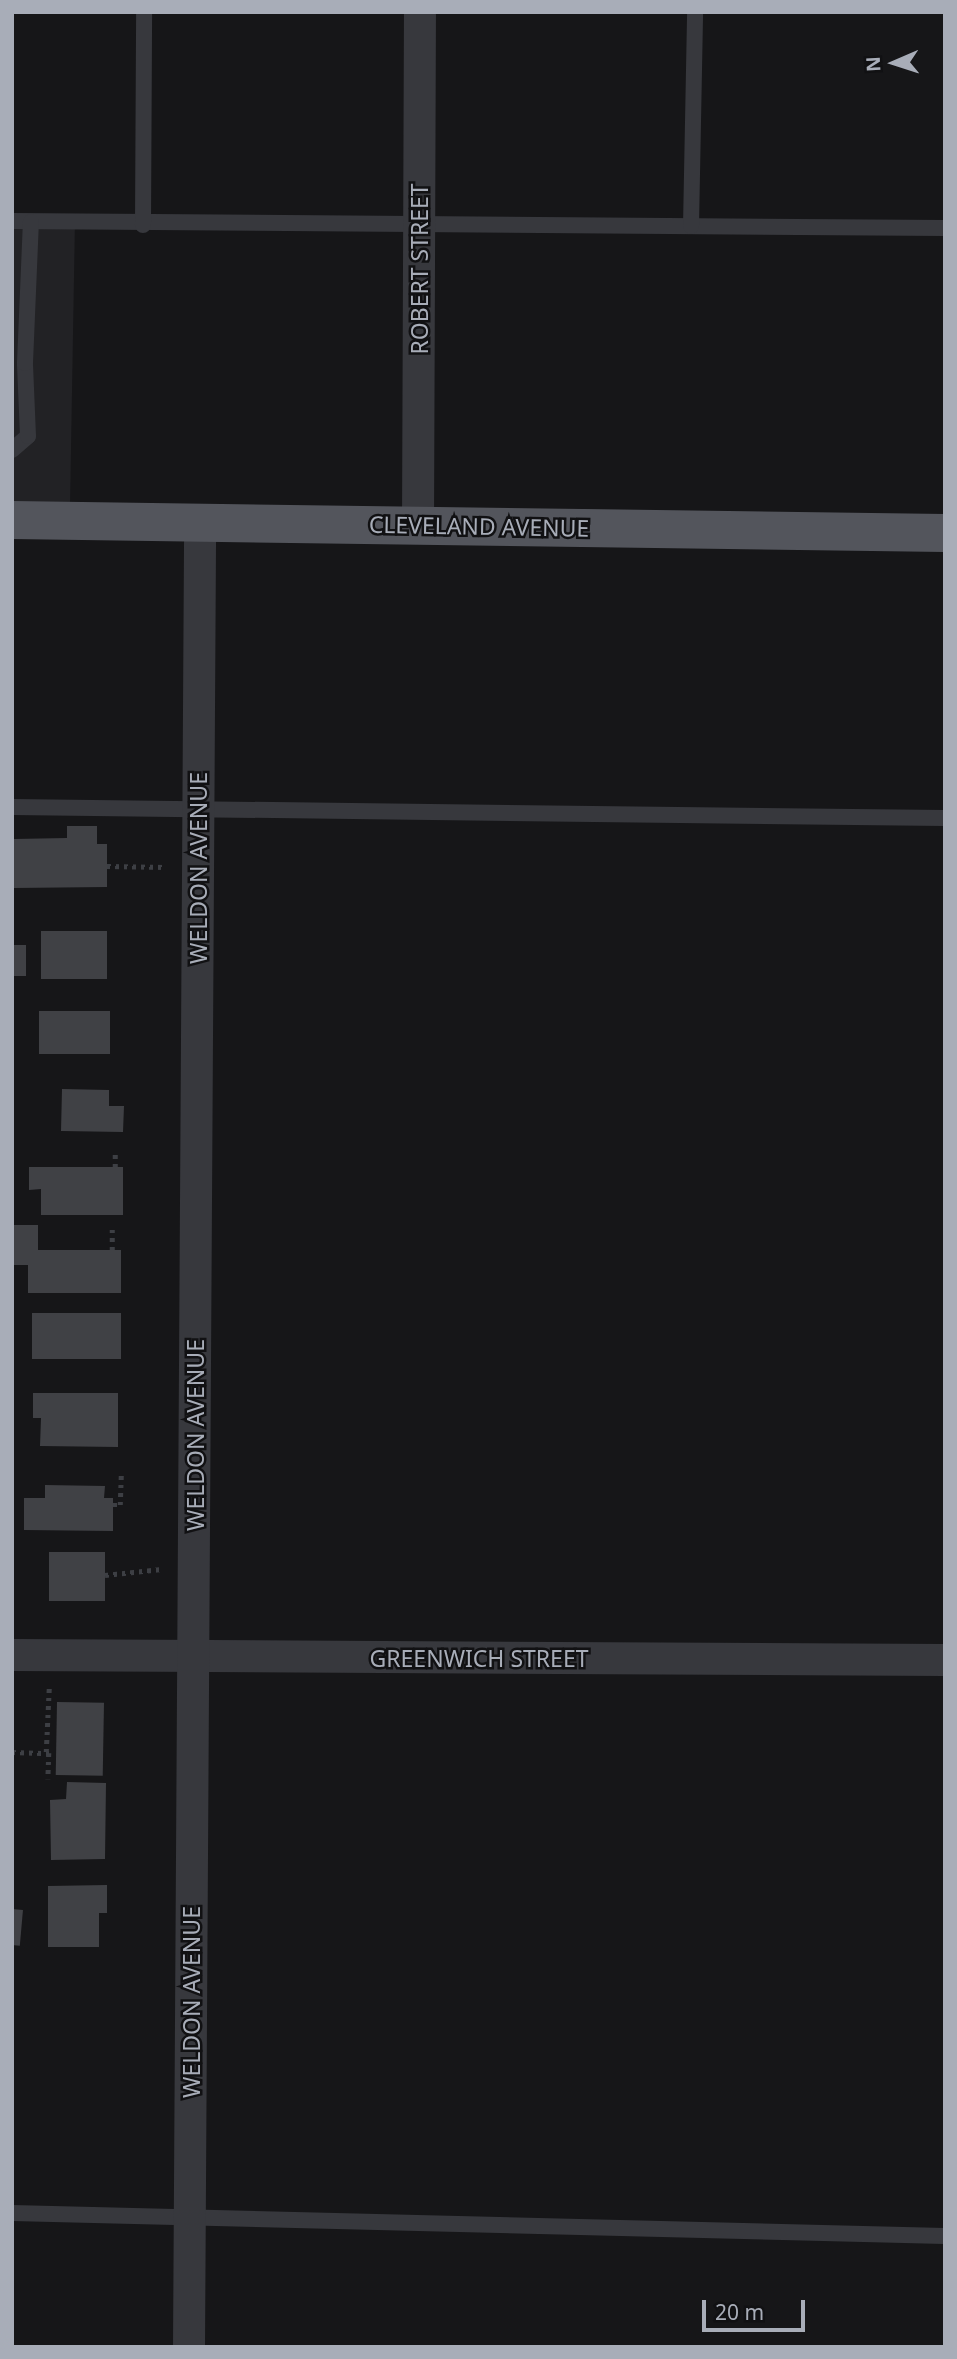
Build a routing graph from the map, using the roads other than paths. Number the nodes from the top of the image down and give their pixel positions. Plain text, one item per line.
1 (144, 12) edge
2 (420, 12) edge
3 (695, 12) edge
4 (12, 222) edge
5 (31, 222) junction
6 (419, 224) junction
7 (143, 225) junction
8 (691, 226) junction
9 (945, 228) edge
10 (12, 450) edge
11 (12, 520) edge
12 (200, 523) junction
13 (418, 525) junction
14 (945, 533) edge
15 (12, 807) edge
16 (199, 808) junction
17 (945, 818) edge
18 (12, 1655) edge
19 (193, 1656) junction
20 (945, 1660) edge
21 (12, 2213) edge
22 (190, 2219) junction
23 (945, 2236) edge
24 (189, 2347) edge

1 - 7 lane
2 - 6 street, ROBERT STREET
3 - 8 lane
4 - 5 lane
5 - 7 lane
5 - 10 lane
6 - 7 lane
6 - 8 lane
6 - 13 street, ROBERT STREET
8 - 9 lane
11 - 12 main road, CLEVELAND AVENUE
12 - 13 main road, CLEVELAND AVENUE
12 - 16 street, WELDON AVENUE
13 - 14 main road, CLEVELAND AVENUE
15 - 16 lane
16 - 17 lane
16 - 19 street, WELDON AVENUE
18 - 19 street, GREENWICH STREET
19 - 20 street, GREENWICH STREET
19 - 22 street, WELDON AVENUE
21 - 22 lane
22 - 23 lane
22 - 24 street, WELDON AVENUE

